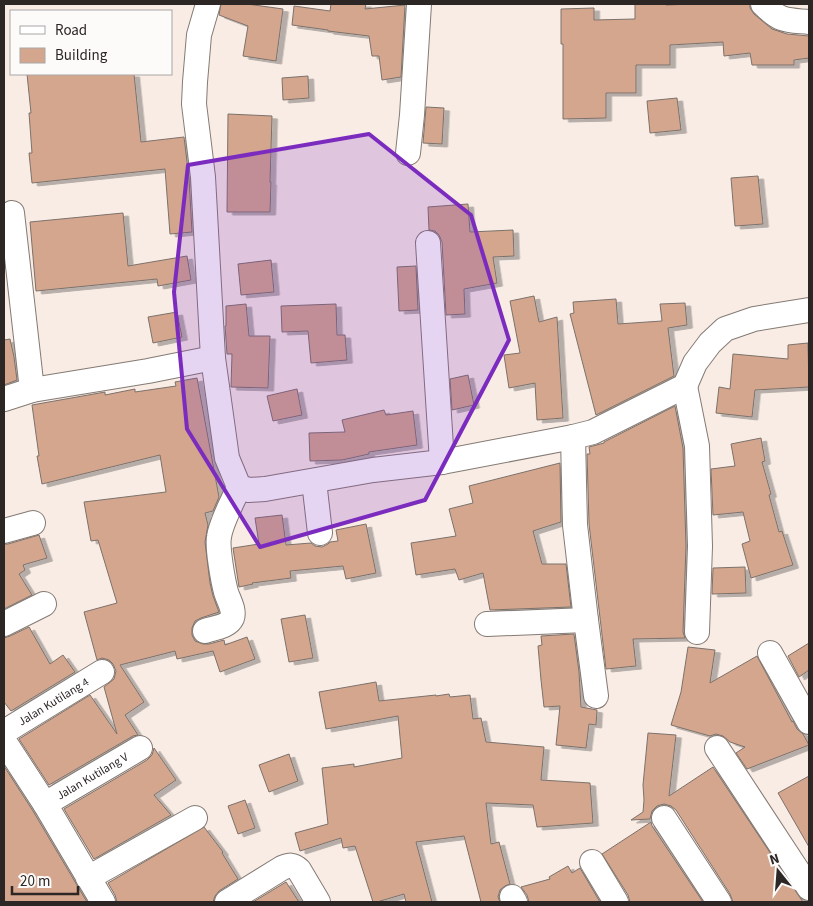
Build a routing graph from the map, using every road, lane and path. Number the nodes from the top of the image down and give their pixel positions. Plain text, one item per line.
1 (208, 4) edge
2 (419, 4) edge
3 (763, 4) edge
4 (809, 22) edge
5 (408, 153) dead end
6 (12, 213) dead end
7 (428, 243) dead end
8 (809, 310) edge
9 (213, 358) junction
10 (685, 386) junction
11 (32, 390) junction
12 (4, 399) edge
13 (573, 437) junction
14 (442, 462) junction
15 (314, 481) junction
16 (239, 487) junction
17 (33, 523) dead end
18 (4, 531) edge
19 (320, 533) dead end
20 (44, 604) dead end
21 (586, 620) junction
22 (4, 624) edge
23 (488, 624) dead end
24 (205, 631) dead end
25 (697, 632) dead end
26 (770, 654) dead end
27 (102, 672) dead end
28 (596, 696) dead end
29 (809, 722) edge
30 (4, 732) edge
31 (4, 740) edge
32 (140, 748) dead end
33 (717, 748) dead end
34 (45, 804) junction
35 (195, 818) dead end
36 (664, 818) dead end
37 (592, 862) dead end
38 (88, 878) junction
39 (807, 878) edge
40 (103, 902) edge
41 (227, 902) edge
42 (318, 902) edge
43 (616, 902) edge
44 (719, 902) edge

1 - 9 street
2 - 5 street
3 - 4 street
6 - 11 street
7 - 14 street
8 - 10 street
9 - 11 street
9 - 16 street
10 - 13 street
10 - 25 street
11 - 12 street
13 - 14 street
13 - 21 street
14 - 15 street
15 - 16 street
15 - 19 street
16 - 24 street
17 - 18 street
20 - 22 street
21 - 23 street
21 - 28 street
26 - 29 street
27 - 30 street, Jalan Kutilang 4
31 - 34 street
32 - 34 street, Jalan Kutilang V
33 - 39 street
34 - 38 street
35 - 38 street
36 - 44 street
37 - 43 street
38 - 40 street
41 - 42 street

